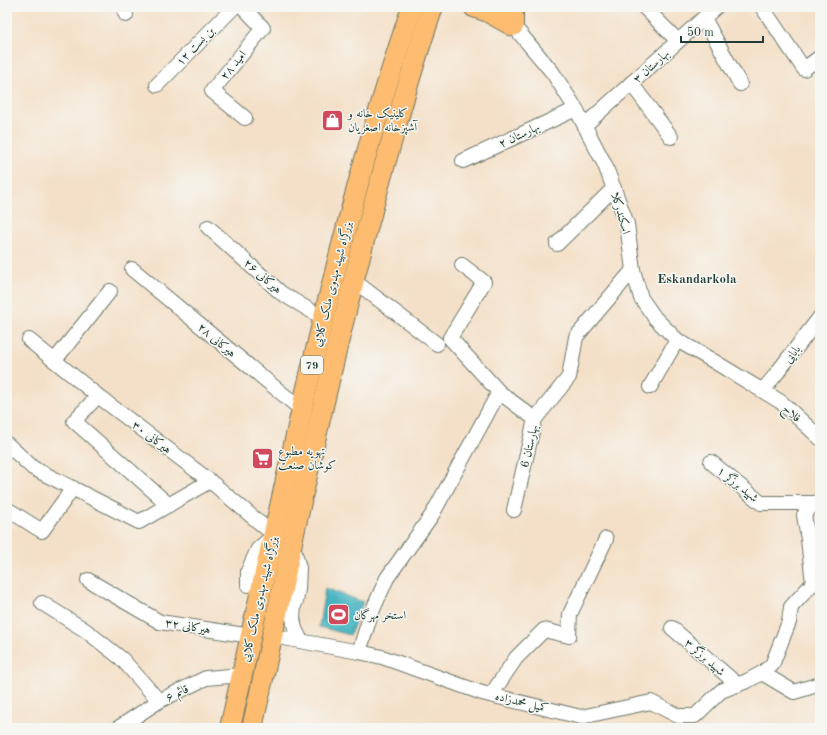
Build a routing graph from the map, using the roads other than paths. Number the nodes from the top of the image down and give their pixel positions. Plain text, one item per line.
1 (234, 7) edge
2 (242, 7) edge
3 (412, 7) edge
4 (474, 7) edge
5 (498, 7) edge
6 (644, 7) edge
7 (716, 7) edge
8 (762, 7) edge
9 (434, 8) edge
10 (512, 16) edge
11 (704, 18) junction
12 (678, 41) junction
13 (820, 57) edge
14 (631, 83) junction
15 (740, 84) dead end
16 (157, 86) dead end
17 (576, 109) junction
18 (245, 118) dead end
19 (585, 125) junction
20 (671, 137) dead end
21 (463, 161) dead end
22 (614, 188) junction
23 (208, 227) dead end
24 (557, 244) dead end
25 (462, 265) dead end
26 (132, 269) dead end
27 (633, 270) junction
28 (353, 280) junction
29 (110, 290) dead end
30 (820, 317) edge
31 (323, 318) junction
32 (29, 340) dead end
33 (677, 340) junction
34 (437, 344) dead end
35 (55, 360) junction
36 (650, 387) dead end
37 (762, 390) junction
38 (499, 392) junction
39 (98, 396) junction
40 (302, 410) junction
41 (535, 419) junction
42 (820, 438) edge
43 (7, 444) edge
44 (711, 462) dead end
45 (210, 482) junction
46 (72, 488) junction
47 (817, 502) edge
48 (169, 505) junction
49 (7, 509) edge
50 (514, 510) dead end
51 (274, 535) junction
52 (606, 538) dead end
53 (292, 542) junction
54 (88, 580) dead end
55 (248, 585) dead end
56 (42, 603) dead end
57 (672, 628) dead end
58 (251, 636) junction
59 (273, 636) junction
60 (301, 641) junction
61 (359, 652) junction
62 (762, 673) junction
63 (242, 675) junction
64 (820, 684) edge
65 (738, 685) junction
66 (491, 695) junction
67 (159, 701) junction
68 (579, 722) edge
69 (681, 722) edge
70 (118, 728) edge
71 (230, 728) edge
72 (252, 728) edge

1 - 16 street, بن بست ۱۲
2 - 18 street, امید ۲۸
3 - 31 highway, بزرگراه شهید مهدوی ملک کلایی / 79
4 - 10 highway
5 - 10 street, اسکندرکلا
6 - 12 street
7 - 11 street, بهارستان ۳
8 - 13 street
9 - 28 highway, بزرگراه شهید مهدوی ملک کلایی / 79
10 - 17 street, اسکندرکلا
11 - 12 street, بهارستان ۳
11 - 15 street
12 - 14 street, بهارستان ۳
14 - 19 street, بهارستان ۳
14 - 20 street
17 - 19 street, اسکندرکلا
17 - 21 street, بهارستان ۲
19 - 22 street, اسکندرکلا
22 - 24 street
22 - 27 street, اسکندرکلا
23 - 31 street, هیرکانی ۲۶
25 - 38 street
26 - 40 street, هیرکانی ۲۸
27 - 33 street, اسکندرکلا
27 - 41 street, بهارستان 6
28 - 34 street
28 - 53 highway, بزرگراه شهید مهدوی ملک کلایی / 79
29 - 35 street
30 - 37 street, بابایی
31 - 40 highway, بزرگراه شهید مهدوی ملک کلایی / 79
32 - 35 street, هیرکانی ۳۰
33 - 36 street
33 - 37 street, اسکندرکلا
35 - 39 street, هیرکانی ۳۰
37 - 42 street, فلاح
38 - 41 street
38 - 61 street
39 - 45 street, هیرکانی ۳۰
39 - 48 street
40 - 51 highway, بزرگراه شهید مهدوی ملک کلایی / 79
41 - 50 street, بهارستان 6
43 - 46 street
44 - 47 street, شهید برزگر ۱
45 - 48 street
45 - 51 street, هیرکانی ۳۰
46 - 48 street
46 - 49 street
47 - 62 street, کمیل محمدزاده
51 - 55 street
51 - 58 highway, بزرگراه شهید مهدوی ملک کلایی / 79
52 - 66 street
53 - 59 highway, بزرگراه شهید مهدوی ملک کلایی / 79
53 - 60 street
54 - 58 street, هیرکانی ۳۲
56 - 67 street
57 - 65 street, شهید برزگر ۳
58 - 63 highway, بزرگراه شهید مهدوی ملک کلایی / 79
59 - 60 street, کمیل محمدزاده
59 - 72 highway, بزرگراه شهید مهدوی ملک کلایی / 79
60 - 61 street, کمیل محمدزاده
61 - 66 street, کمیل محمدزاده
62 - 64 street
62 - 65 street, کمیل محمدزاده
63 - 67 street, قائم ۶
63 - 71 highway, بزرگراه شهید مهدوی ملک کلایی / 79
65 - 69 street, کمیل محمدزاده
66 - 68 street, کمیل محمدزاده
67 - 70 street, قائم ۶
68 - 69 street, کمیل محمدزاده

